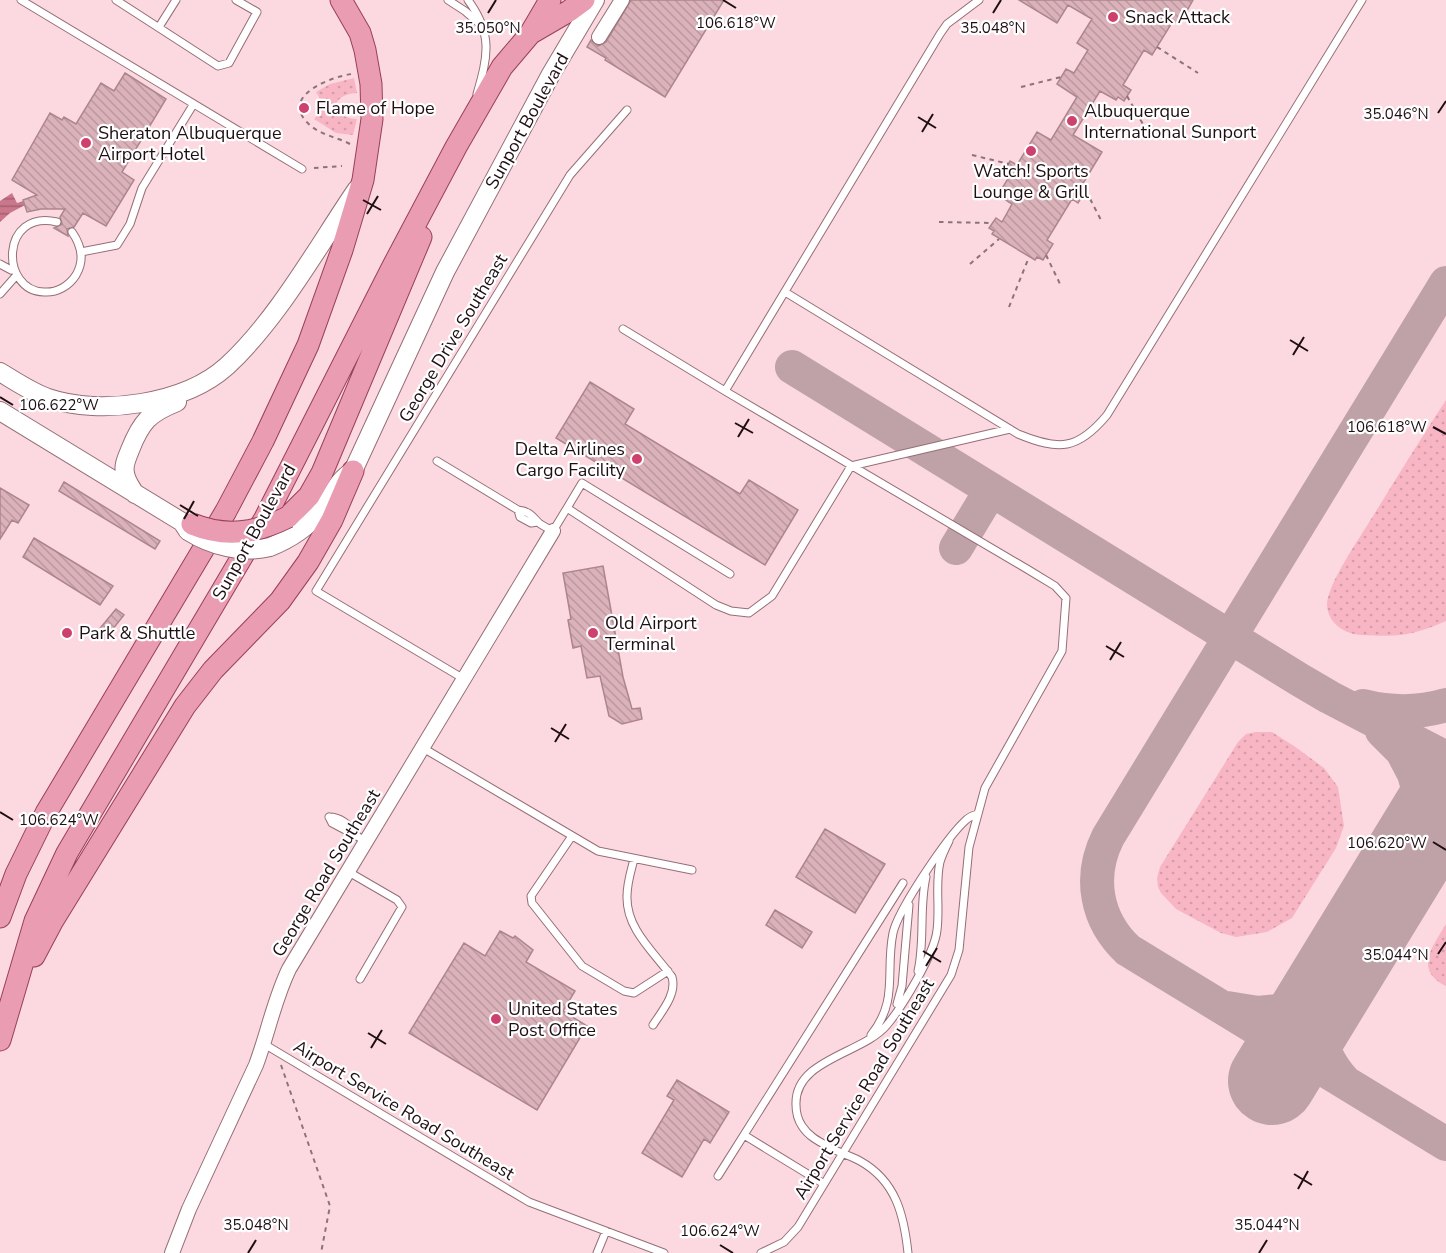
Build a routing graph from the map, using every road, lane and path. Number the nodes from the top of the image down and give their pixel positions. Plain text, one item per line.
1 (21, 0) edge
2 (116, 0) edge
3 (176, 0) edge
4 (236, 0) edge
5 (342, 0) edge
6 (448, 0) edge
7 (468, 0) edge
8 (550, 0) edge
9 (584, 0) edge
10 (595, 0) edge
11 (622, 0) edge
12 (979, 0) edge
13 (1362, 0) edge
14 (159, 27) junction
15 (484, 28) junction
16 (530, 34) junction
17 (599, 37) dead end
18 (1157, 47) dead end
19 (1197, 72) dead end
20 (355, 73) dead end
21 (1061, 76) dead end
22 (1021, 87) dead end
23 (1127, 96) dead end
24 (193, 105) junction
25 (627, 110) dead end
26 (1148, 133) dead end
27 (350, 144) dead end
28 (453, 153) junction
29 (972, 155) dead end
30 (1009, 164) dead end
31 (342, 166) dead end
32 (314, 168) dead end
33 (302, 169) dead end
34 (363, 180) junction
35 (1086, 191) dead end
36 (57, 222) dead end
37 (939, 222) dead end
38 (1102, 222) dead end
39 (993, 223) dead end
40 (72, 232) dead end
41 (999, 238) dead end
42 (81, 252) junction
43 (1046, 255) dead end
44 (1029, 257) dead end
45 (0, 264) edge
46 (970, 264) dead end
47 (11, 270) junction
48 (15, 278) junction
49 (1061, 286) dead end
50 (785, 292) junction
51 (0, 294) edge
52 (1010, 307) dead end
53 (623, 328) dead end
54 (0, 372) edge
55 (205, 382) junction
56 (725, 391) junction
57 (0, 411) edge
58 (1010, 429) junction
59 (437, 461) dead end
60 (851, 466) junction
61 (353, 471) junction
62 (135, 494) junction
63 (567, 508) junction
64 (188, 526) junction
65 (553, 531) junction
66 (730, 574) dead end
67 (464, 679) junction
68 (423, 748) junction
69 (978, 814) junction
70 (572, 836) junction
71 (948, 841) junction
72 (634, 859) junction
73 (929, 868) junction
74 (692, 870) dead end
75 (347, 871) junction
76 (903, 883) dead end
77 (911, 897) junction
78 (0, 917) edge
79 (668, 971) junction
80 (360, 980) dead end
81 (914, 982) junction
82 (11, 1002) junction
83 (892, 1018) junction
84 (653, 1025) dead end
85 (0, 1040) edge
86 (868, 1040) junction
87 (264, 1044) junction
88 (276, 1051) junction
89 (744, 1135) junction
90 (842, 1154) junction
91 (718, 1176) dead end
92 (824, 1184) junction
93 (606, 1231) junction
94 (172, 1253) edge
95 (321, 1253) edge
96 (597, 1253) edge
97 (664, 1253) edge
98 (761, 1253) edge
99 (908, 1253) edge

1 - 24 lane
2 - 14 lane
3 - 14 lane
4 - 14 lane
5 - 34 main road, Sunport Boulevard
6 - 15 lane
7 - 15 lane
8 - 16 main road, Sunport Boulevard
9 - 16 main road, Sunport Boulevard
10 - 61 main road, Sunport Boulevard
11 - 17 street
12 - 50 lane
13 - 58 lane
15 - 28 lane
16 - 28 main road, Sunport Boulevard
18 - 19 path
20 - 27 path
21 - 22 path
23 - 26 path
24 - 33 lane
24 - 42 lane
25 - 67 lane, George Drive Southeast
28 - 64 main road, bridge
28 - 82 main road, Sunport Boulevard
29 - 30 path
31 - 32 path
34 - 55 main road
34 - 78 main road, Sunport Boulevard
35 - 38 path
36 - 47 lane
37 - 39 path
40 - 42 lane
41 - 46 path
42 - 48 lane
43 - 49 path
44 - 52 path
45 - 47 lane
47 - 48 lane
48 - 51 lane
50 - 56 lane
50 - 58 lane
53 - 56 lane, Airport Service Road Southeast
54 - 55 main road
55 - 62 main road
56 - 60 lane, Airport Service Road Southeast
57 - 62 main road
58 - 60 lane
59 - 65 lane
60 - 63 lane
60 - 69 lane, Airport Service Road Southeast
61 - 64 main road, Sunport Boulevard, bridge
61 - 82 main road
62 - 64 main road
63 - 65 lane
63 - 66 lane
65 - 67 street, George Road Southeast
67 - 68 street, George Road Southeast
68 - 70 lane
68 - 75 street, George Road Southeast
69 - 71 lane
69 - 90 lane, Airport Service Road Southeast
70 - 72 lane
70 - 79 lane
71 - 73 lane
71 - 81 lane
72 - 74 lane
72 - 79 lane
73 - 77 lane
73 - 81 lane
75 - 80 lane
75 - 87 street, George Road Southeast
76 - 89 lane
77 - 83 lane
77 - 86 lane
79 - 84 lane
81 - 83 lane
82 - 85 main road, Sunport Boulevard
83 - 86 lane
86 - 90 lane
87 - 88 lane, Airport Service Road Southeast
87 - 94 street, George Road Southeast
88 - 93 lane, Airport Service Road Southeast
88 - 95 path
89 - 91 lane
89 - 92 lane
90 - 92 lane, Airport Service Road Southeast
90 - 99 lane
92 - 98 lane, Airport Service Road Southeast
93 - 96 lane
93 - 97 lane, Airport Service Road Southeast

